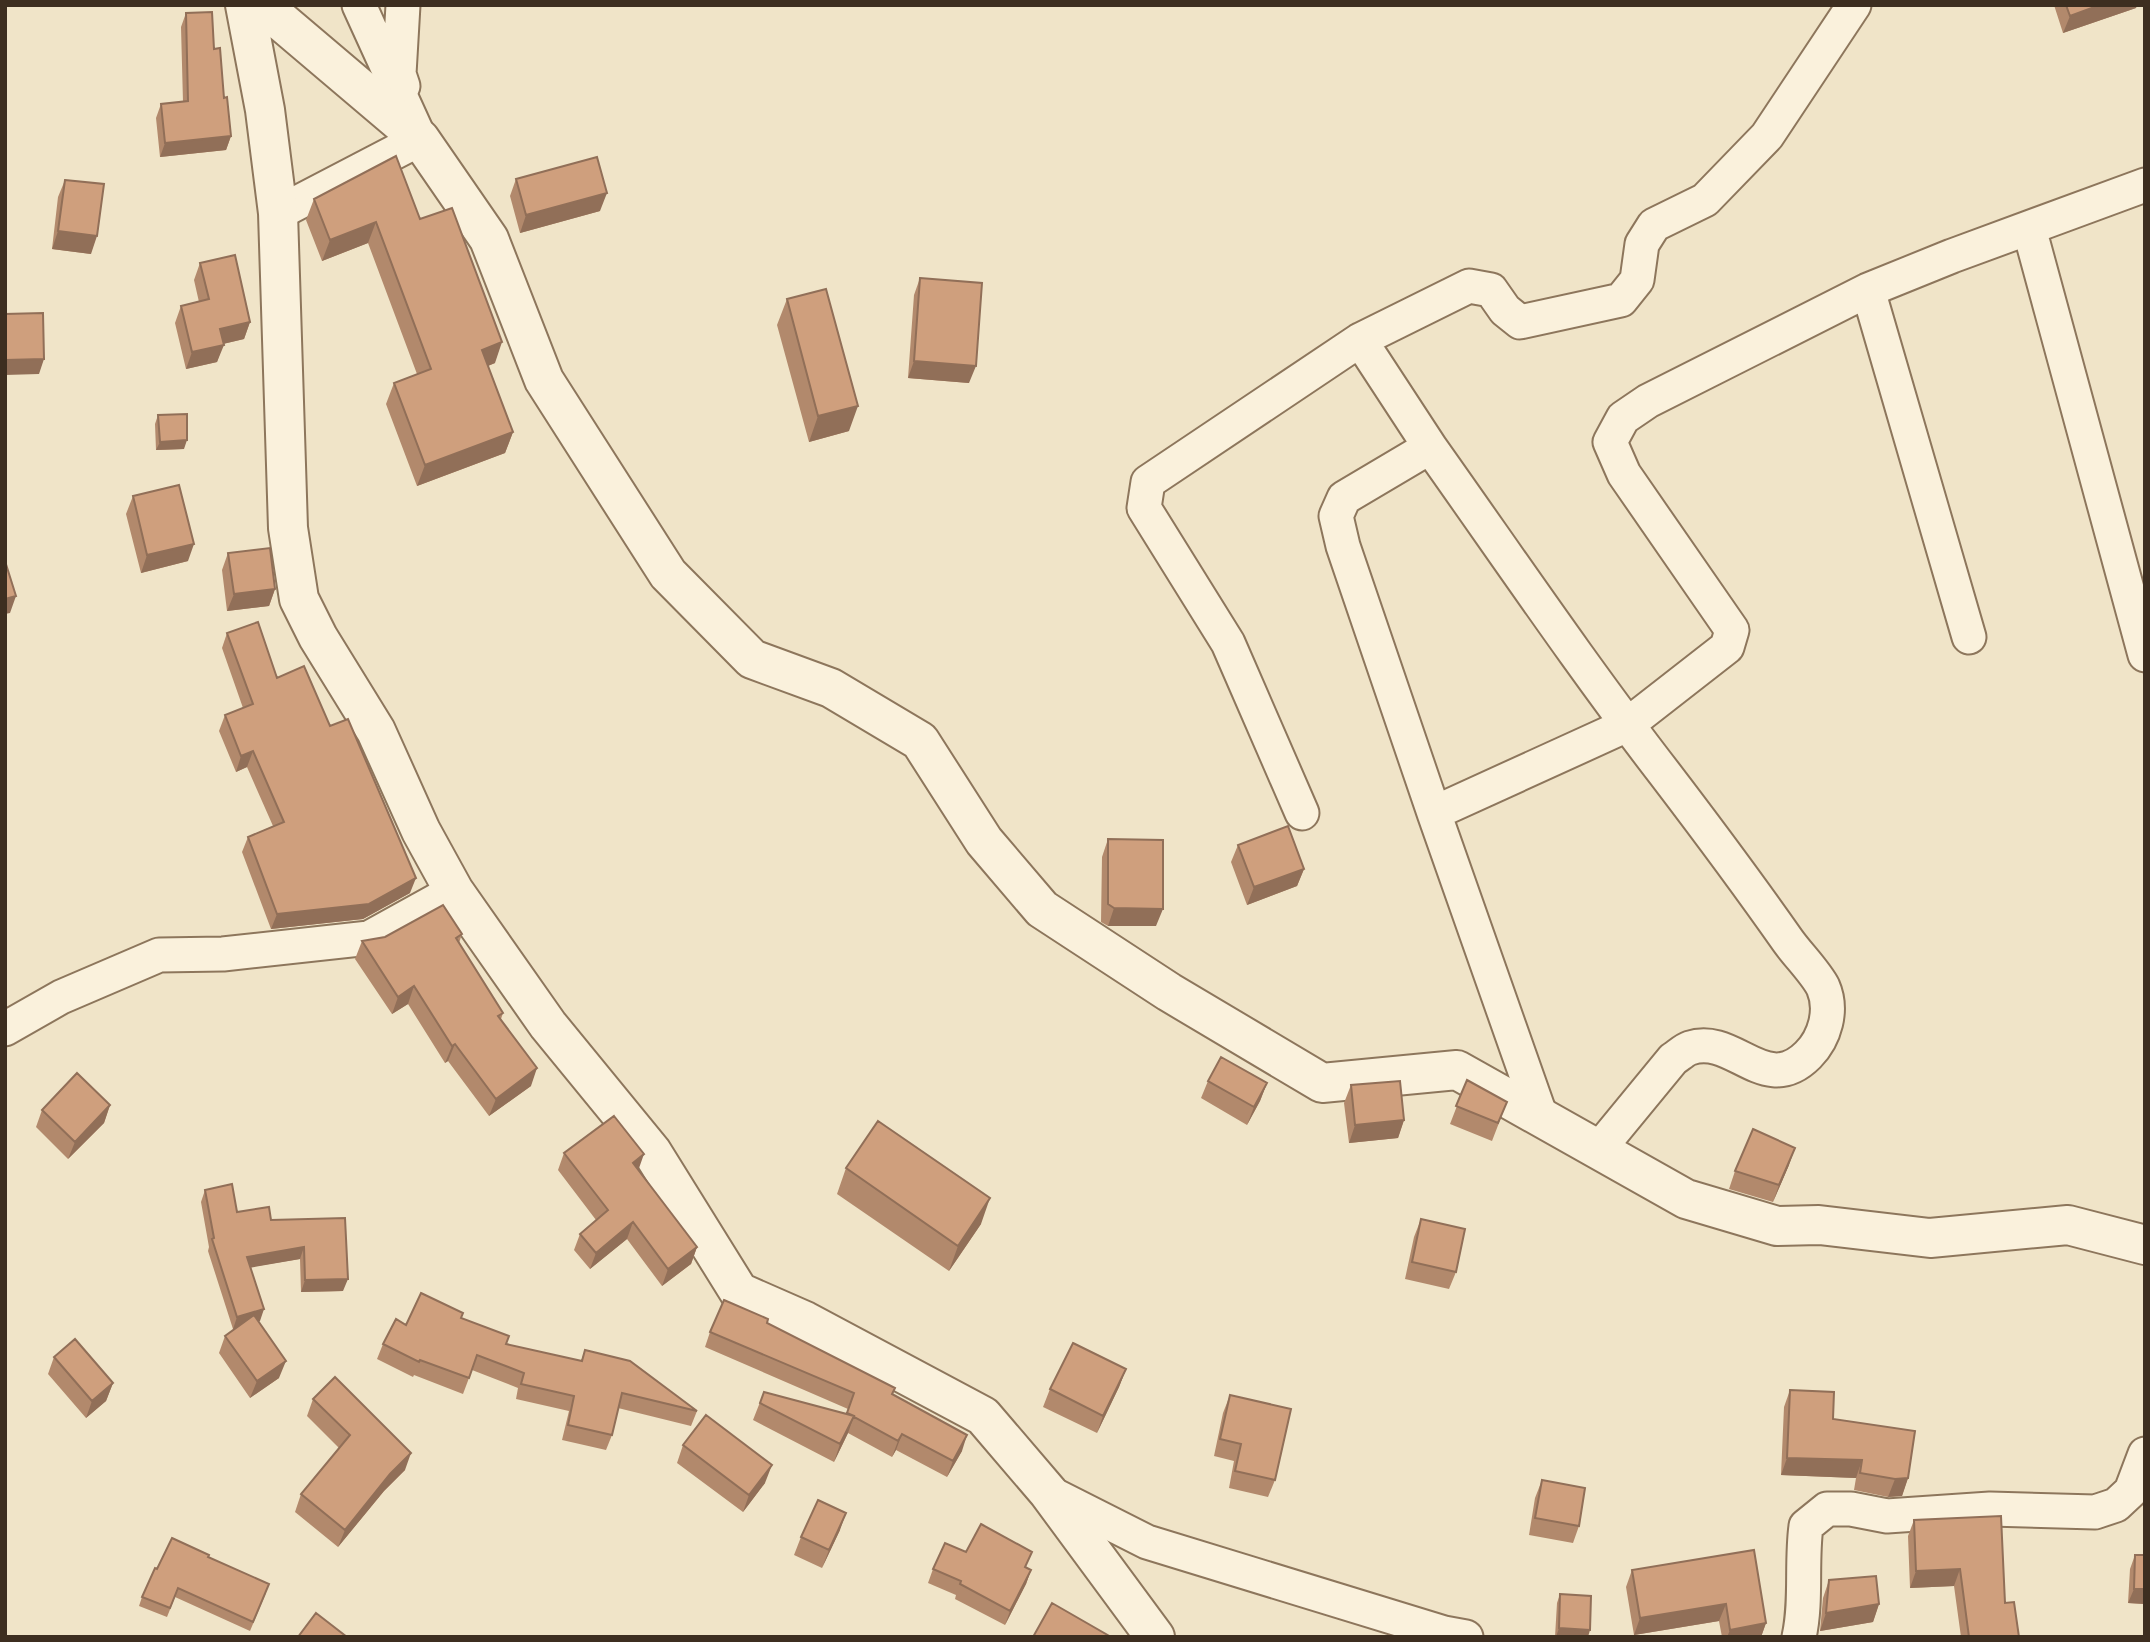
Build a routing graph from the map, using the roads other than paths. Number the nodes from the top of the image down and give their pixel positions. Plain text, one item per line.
1 (245, 5) edge
2 (262, 5) edge
3 (359, 5) edge
4 (403, 5) edge
5 (1854, 5) edge
6 (419, 139) junction
7 (2145, 185) edge
8 (278, 213) junction
9 (2029, 228) junction
10 (1868, 290) junction
11 (1360, 340) junction
12 (1430, 447) junction
13 (1969, 637) dead end
14 (2145, 655) edge
15 (1627, 725) junction
16 (1302, 813) dead end
17 (1434, 813) junction
18 (454, 891) junction
19 (5, 1029) edge
20 (1541, 1117) junction
21 (1599, 1149) junction
22 (2145, 1245) edge
23 (2145, 1454) edge
24 (1048, 1492) junction
25 (1155, 1637) edge
26 (1466, 1637) edge
27 (1799, 1637) edge

1 - 8 street
2 - 6 street
3 - 6 street
4 - 6 street
5 - 11 street
6 - 8 street
6 - 20 street
7 - 9 street
8 - 18 street
9 - 10 street
9 - 14 street
10 - 13 street
10 - 15 street
11 - 12 street
11 - 16 street
12 - 15 street
12 - 17 street
15 - 17 street
15 - 21 street
17 - 20 street
18 - 19 street
18 - 24 street
20 - 21 street
21 - 22 street
23 - 27 street
24 - 25 street
24 - 26 street

